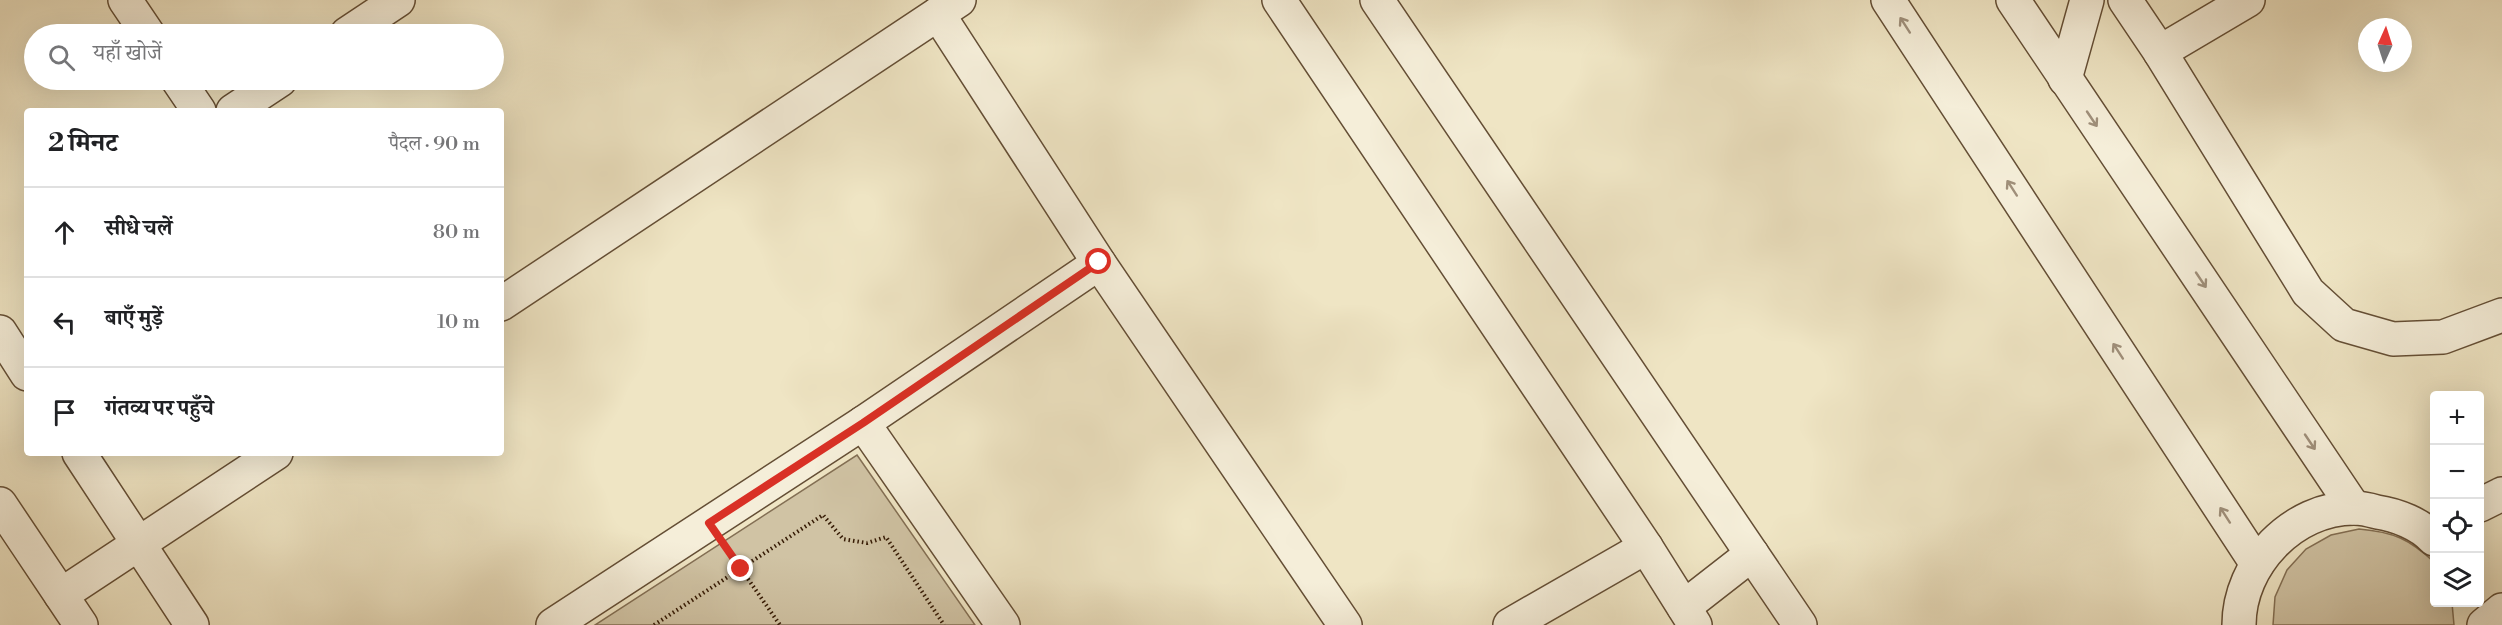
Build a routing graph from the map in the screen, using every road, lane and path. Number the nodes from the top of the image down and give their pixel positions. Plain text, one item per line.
1 (125, 0) edge
2 (398, 0) edge
3 (1279, 0) edge
4 (1377, 0) edge
5 (1888, 0) edge
6 (2013, 0) edge
7 (2087, 0) edge
8 (2125, 0) edge
9 (2248, 0) edge
10 (949, 7) edge
11 (141, 24) edge
12 (362, 24) edge
13 (2160, 52) junction
14 (2065, 78) junction
15 (184, 90) edge
16 (265, 90) edge
17 (196, 108) edge
18 (238, 108) edge
19 (1099, 262) junction
20 (504, 302) edge
21 (2502, 315) edge
22 (0, 333) edge
23 (24, 369) edge
24 (863, 423) junction
25 (81, 456) edge
26 (271, 456) edge
27 (2502, 494) edge
28 (2484, 503) edge
29 (0, 504) edge
30 (2354, 508) junction
31 (709, 523) junction
32 (2430, 532) edge
33 (139, 544) junction
34 (1646, 547) junction
35 (1752, 554) junction
36 (2257, 564) junction
37 (741, 569) junction
38 (61, 596) junction
39 (2472, 607) edge
40 (2502, 609) edge
41 (1690, 616) edge
42 (81, 625) edge
43 (192, 625) edge
44 (553, 625) edge
45 (654, 625) edge
46 (780, 625) edge
47 (944, 625) edge
48 (1003, 625) edge
49 (1345, 625) edge
50 (1510, 625) edge
51 (1800, 625) edge
52 (2240, 625) edge
53 (2474, 625) edge
54 (2484, 625) edge

1 - 11 street
2 - 12 street
3 - 34 street
4 - 35 street
36 -> 5 street
6 - 14 street
7 - 14 street
8 - 13 street
9 - 13 street
10 - 19 street
10 - 20 street
13 - 21 street
14 -> 30 street
15 - 17 street
16 - 18 street
19 - 24 street
19 - 49 street
22 - 23 street
24 - 31 street
24 - 48 street
25 - 33 street
26 - 33 street
27 - 28 street
29 - 38 street
30 - 32 street
30 - 36 street
31 - 37 path
31 - 44 street
33 - 38 street
33 - 43 street
34 - 41 street
34 - 50 street
35 - 41 street
35 - 51 street
36 - 52 street
37 - 45 path
37 - 46 path
37 - 47 path
38 - 42 street
39 - 53 street
40 - 54 street

